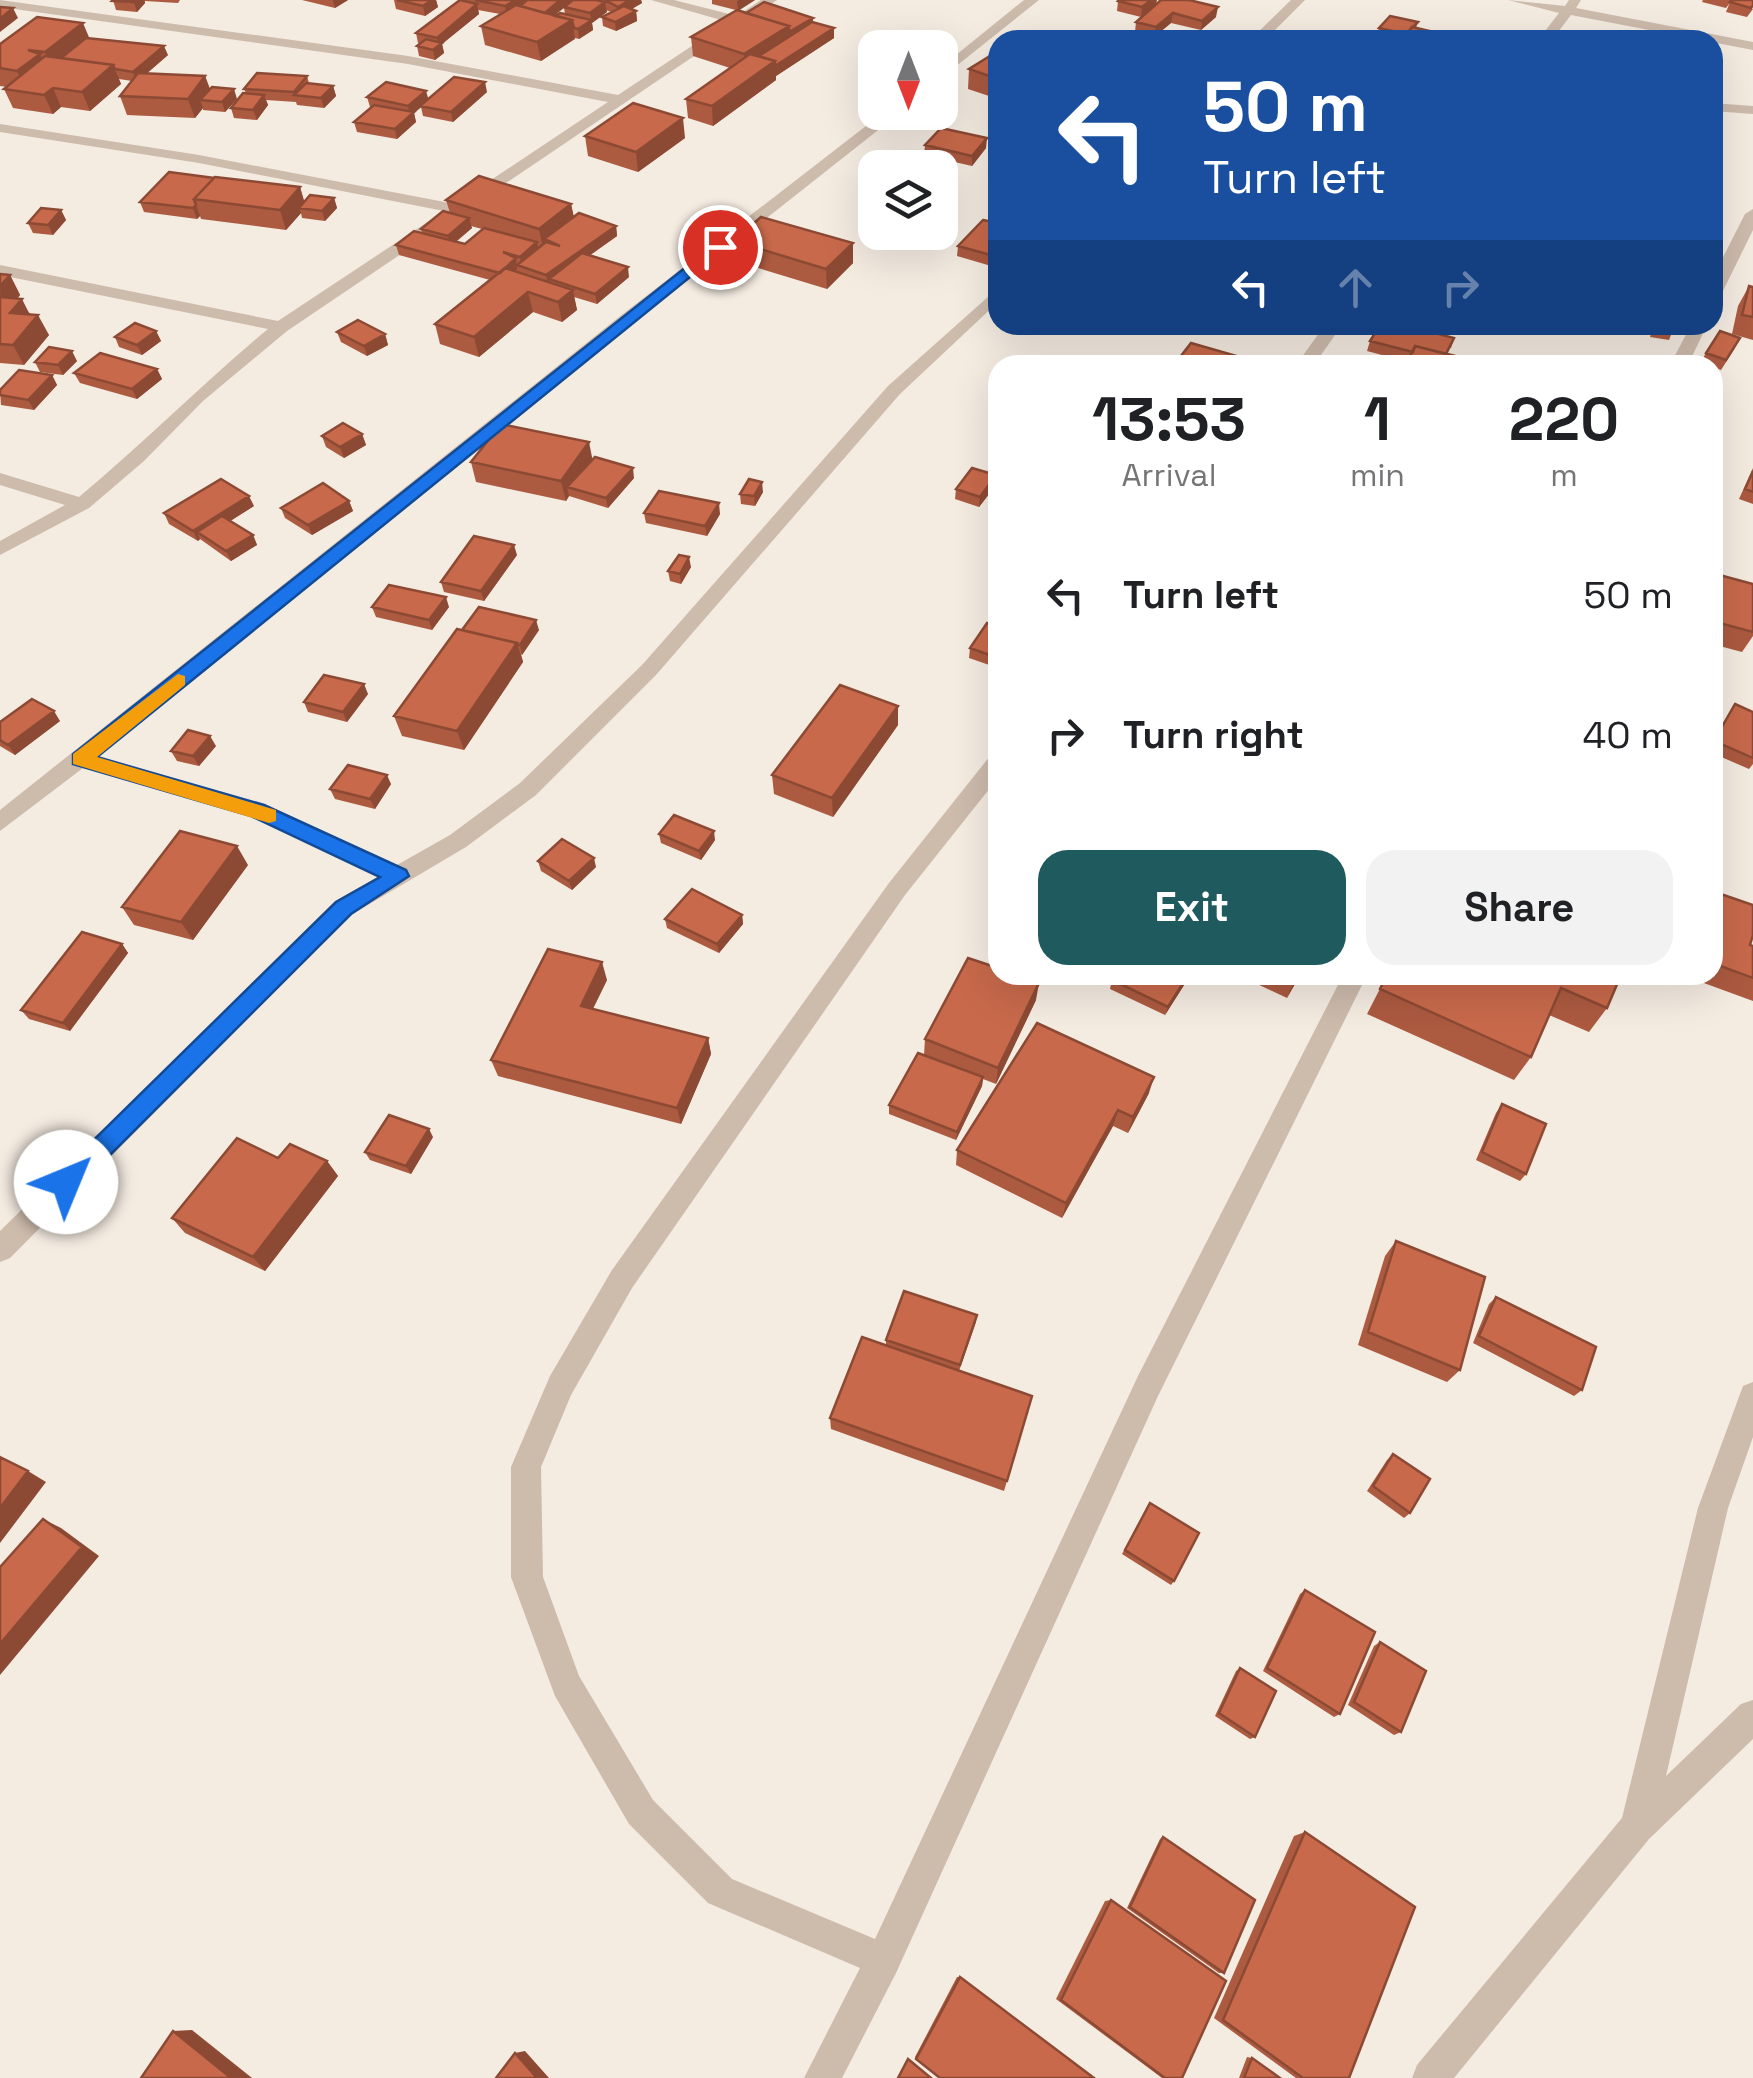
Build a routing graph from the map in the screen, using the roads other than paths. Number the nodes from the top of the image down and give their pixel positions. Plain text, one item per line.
1 (658, 0) edge
2 (770, 0) edge
3 (1032, 0) edge
4 (1298, 0) edge
5 (1515, 0) edge
6 (0, 3) edge
7 (1571, 5) edge
8 (737, 20) junction
9 (995, 30) edge
10 (1267, 30) edge
11 (1552, 30) edge
12 (1682, 30) edge
13 (988, 36) edge
14 (1723, 39) edge
15 (1753, 46) edge
16 (958, 60) edge
17 (617, 99) junction
18 (1723, 108) edge
19 (1753, 110) edge
20 (0, 128) edge
21 (871, 130) edge
22 (454, 208) junction
23 (1753, 214) edge
24 (0, 270) edge
25 (1723, 275) edge
26 (988, 301) edge
27 (281, 327) junction
28 (0, 479) edge
29 (82, 504) junction
30 (0, 550) edge
31 (80, 759) junction
32 (988, 775) edge
33 (0, 822) edge
34 (398, 876) junction
35 (1350, 985) edge
36 (0, 1249) edge
37 (1753, 1396) edge
38 (1753, 1716) edge
39 (1636, 1827) junction
40 (883, 1960) junction
41 (822, 2078) edge
42 (1430, 2078) edge

1 - 8 street
2 - 8 street
3 - 9 street
4 - 10 street
5 - 7 street
6 - 17 street
7 - 11 street
7 - 12 street
8 - 17 street
13 - 16 street
14 - 15 street
17 - 22 street
18 - 19 street
20 - 22 street
21 - 31 street
22 - 27 street
23 - 25 street
24 - 27 street
26 - 34 street
27 - 29 street
28 - 29 street
29 - 30 street
31 - 33 street
31 - 34 street
32 - 40 street
34 - 36 street
35 - 40 street
37 - 39 street
38 - 39 street
39 - 42 street
40 - 41 street

